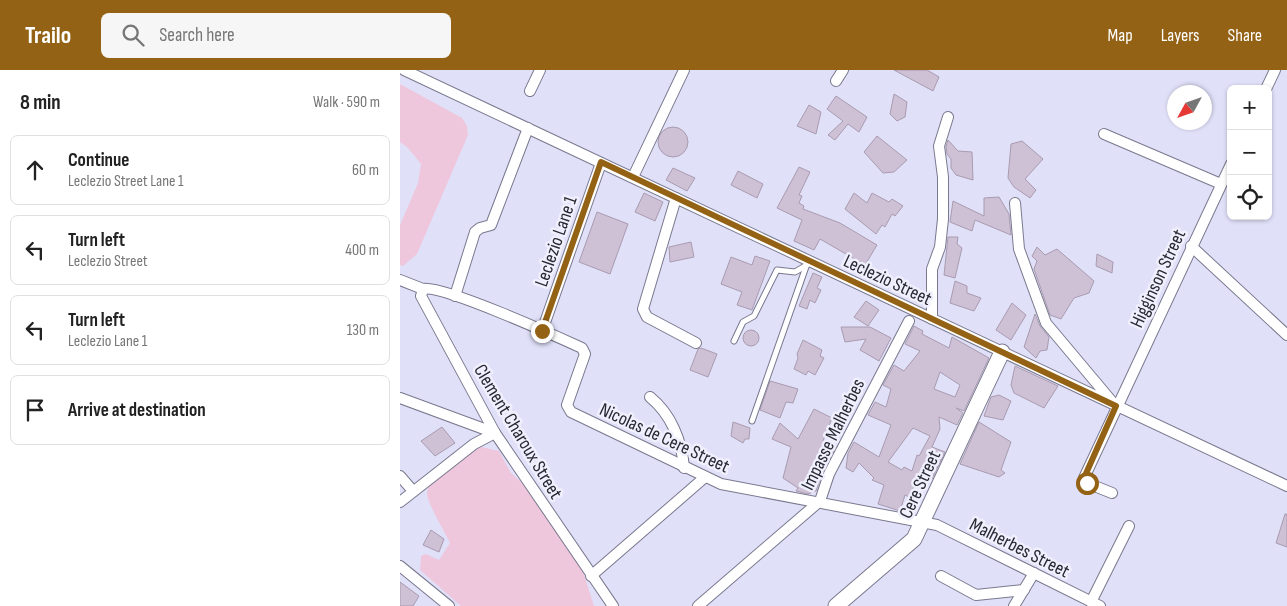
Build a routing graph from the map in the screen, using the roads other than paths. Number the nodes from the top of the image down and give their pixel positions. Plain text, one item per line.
1 (404, 70) edge
2 (540, 70) edge
3 (684, 70) edge
4 (843, 70) edge
5 (1275, 70) edge
6 (836, 81) dead end
7 (1268, 85) edge
8 (530, 91) dead end
9 (948, 117) dead end
10 (528, 128) junction
11 (1104, 134) dead end
12 (601, 162) junction
13 (1227, 172) edge
14 (633, 178) junction
15 (1221, 184) junction
16 (676, 198) junction
17 (1015, 203) dead end
18 (1192, 246) junction
19 (808, 262) junction
20 (400, 280) edge
21 (423, 289) junction
22 (455, 296) junction
23 (932, 319) junction
24 (909, 321) dead end
25 (542, 331) junction
26 (1287, 335) edge
27 (734, 341) dead end
28 (696, 343) dead end
29 (1002, 352) junction
30 (650, 397) dead end
31 (400, 398) edge
32 (1116, 406) junction
33 (752, 421) dead end
34 (495, 433) junction
35 (684, 468) junction
36 (400, 476) edge
37 (704, 478) junction
38 (1287, 486) edge
39 (413, 491) junction
40 (1112, 493) dead end
41 (820, 501) junction
42 (400, 502) edge
43 (923, 523) junction
44 (1128, 526) dead end
45 (400, 566) edge
46 (1034, 573) junction
47 (591, 576) junction
48 (941, 576) dead end
49 (1024, 590) junction
50 (1095, 604) edge
51 (449, 606) edge
52 (613, 606) edge
53 (698, 606) edge
54 (836, 606) edge
55 (1014, 606) edge

1 - 10 street, Leclezio Street
2 - 8 street
3 - 14 street
4 - 6 street
5 - 7 street
9 - 23 street
10 - 12 street, Leclezio Street
10 - 22 street
11 - 15 street
12 - 14 street, Leclezio Street
12 - 25 street, Leclezio Lane 1
13 - 15 street, Higginson Street
14 - 16 street, Leclezio Street
15 - 18 street, Higginson Street
16 - 19 street, Leclezio Street
16 - 28 street
17 - 32 street
18 - 26 street
18 - 32 street, Higginson Street
19 - 23 street, Leclezio Street
19 - 27 lane
19 - 33 lane
20 - 21 street
21 - 22 street
21 - 34 street, Clement Charoux Street
22 - 25 street
23 - 29 street, Leclezio Street
24 - 41 street, Impasse Malherbes
25 - 35 street, Nicolas de Cere Street
29 - 32 street, Leclezio Street
29 - 43 street, Cere Street
30 - 35 street
31 - 34 street
32 - 38 street, Leclezio Street
32 - 40 street, Higginson Street
34 - 39 street
34 - 47 street, Clement Charoux Street
35 - 37 street, Nicolas de Cere Street
36 - 39 street
37 - 41 street, Nicolas de Cere Street
37 - 47 street
39 - 42 street
41 - 43 street, Nicolas de Cere Street
41 - 53 street, Impasse Malherbes
43 - 46 street, Malherbes Street
43 - 54 street, Cere Street
44 - 50 street
45 - 51 street
46 - 49 street
46 - 50 street, Malherbes Street
47 - 52 street, Clement Charoux Street
48 - 49 street
49 - 55 street

